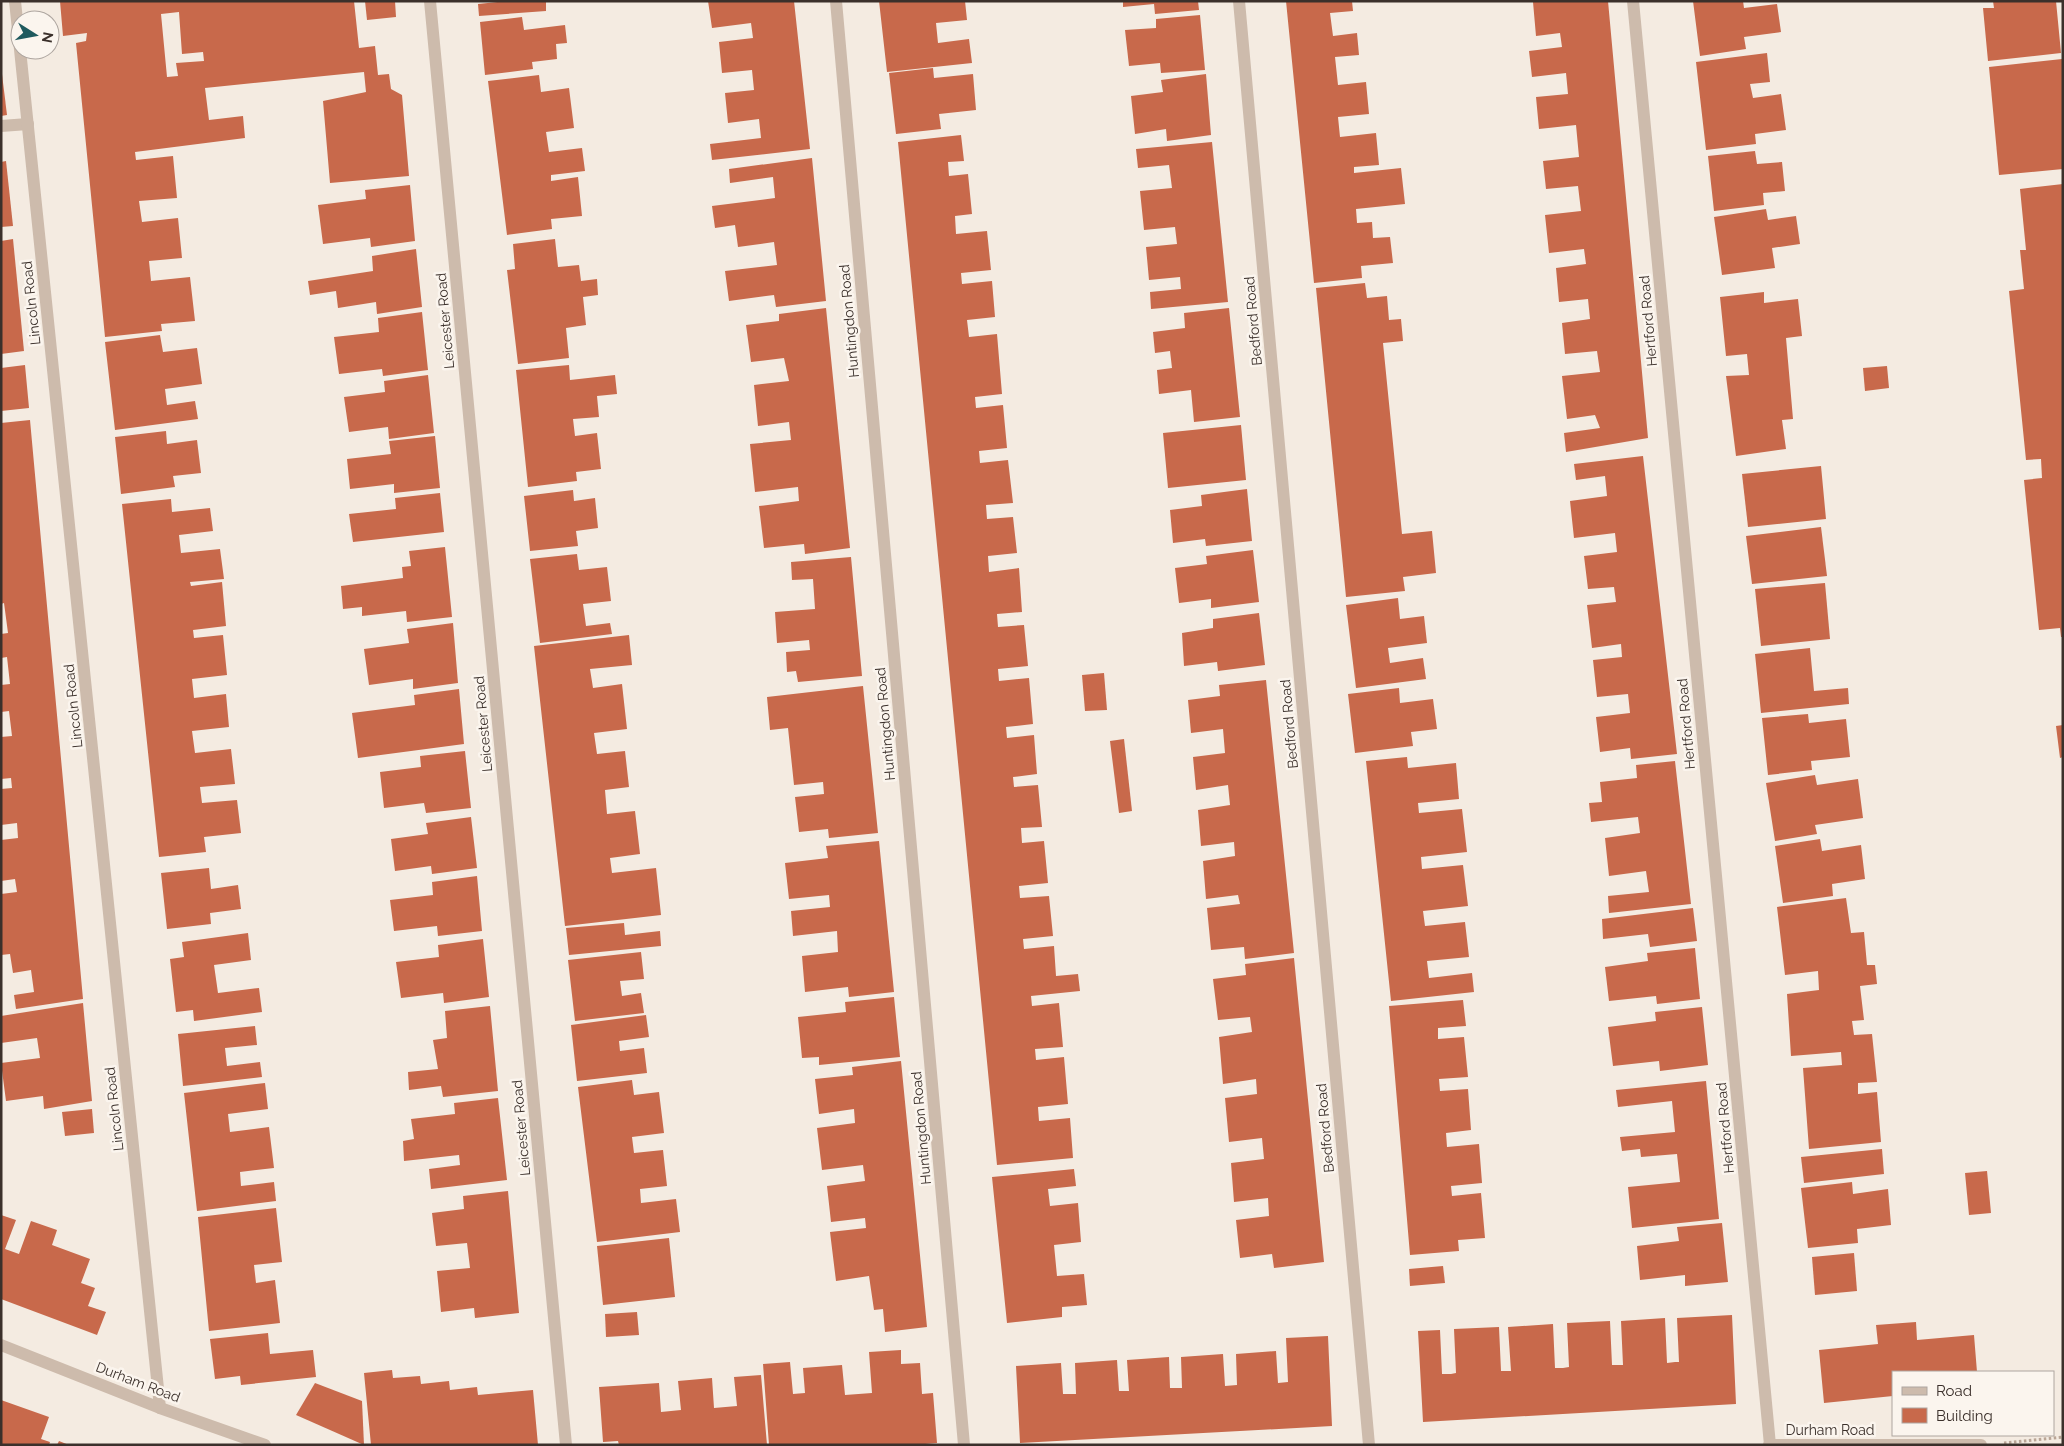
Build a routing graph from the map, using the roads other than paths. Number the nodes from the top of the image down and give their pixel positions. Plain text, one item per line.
1 (15, 1) edge
2 (430, 1) edge
3 (836, 1) edge
4 (1239, 1) edge
5 (1633, 1) edge
6 (28, 124) junction
7 (1, 126) edge
8 (1, 1345) edge
9 (160, 1408) junction
10 (265, 1445) edge
11 (566, 1445) edge
12 (964, 1445) edge
13 (1369, 1445) edge
14 (1769, 1445) edge
15 (1981, 1445) edge

1 - 6 street, Lincoln Road
2 - 11 street, Leicester Road
3 - 12 street, Huntingdon Road
4 - 13 street, Bedford Road
5 - 14 street, Hertford Road
6 - 7 street
6 - 9 street, Lincoln Road
8 - 9 street, Durham Road
9 - 10 street, Durham Road
14 - 15 street, Durham Road

